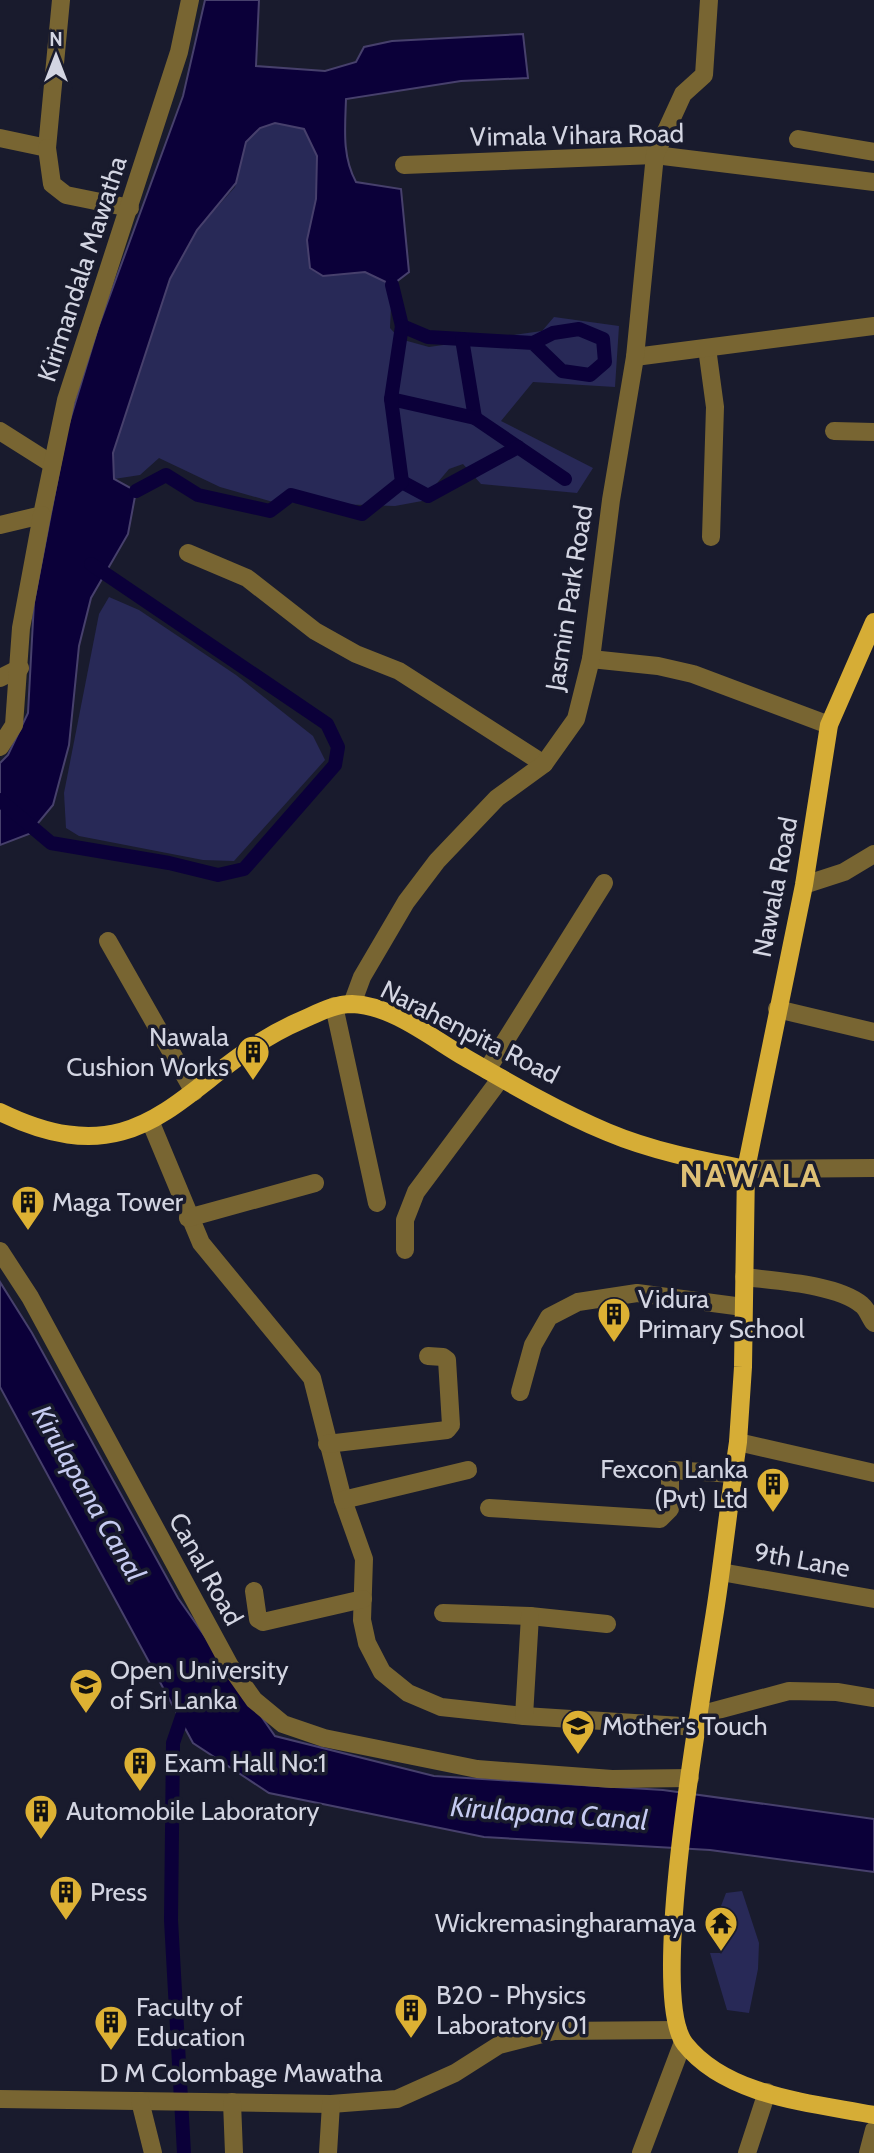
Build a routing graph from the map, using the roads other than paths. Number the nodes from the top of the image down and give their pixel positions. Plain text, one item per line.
1 (61, 0) edge
2 (190, 0) edge
3 (709, 0) edge
4 (0, 138) edge
5 (798, 139) dead end
6 (47, 148) junction
7 (874, 152) edge
8 (655, 155) junction
9 (404, 165) dead end
10 (874, 182) edge
11 (130, 208) junction
12 (874, 326) edge
13 (707, 348) junction
14 (635, 357) junction
15 (0, 431) edge
16 (834, 431) dead end
17 (874, 432) edge
18 (52, 464) junction
19 (41, 514) junction
20 (0, 525) edge
21 (711, 537) dead end
22 (188, 553) dead end
23 (874, 622) edge
24 (591, 659) junction
25 (20, 668) junction
26 (0, 677) edge
27 (829, 725) junction
28 (0, 747) edge
29 (544, 764) junction
30 (874, 854) edge
31 (604, 883) dead end
32 (804, 885) junction
33 (108, 941) dead end
34 (343, 1005) junction
35 (777, 1009) junction
36 (874, 1032) edge
37 (494, 1074) junction
38 (194, 1091) junction
39 (0, 1112) edge
40 (152, 1122) junction
41 (874, 1168) edge
42 (746, 1169) junction
43 (315, 1183) dead end
44 (377, 1203) dead end
45 (188, 1218) junction
46 (405, 1250) dead end
47 (0, 1251) edge
48 (744, 1277) junction
49 (743, 1307) junction
50 (874, 1323) edge
51 (428, 1356) dead end
52 (520, 1392) dead end
53 (738, 1442) junction
54 (327, 1444) junction
55 (468, 1470) dead end
56 (874, 1473) edge
57 (733, 1474) junction
58 (342, 1500) junction
59 (489, 1508) dead end
60 (721, 1572) junction
61 (254, 1591) dead end
62 (874, 1599) edge
63 (363, 1600) junction
64 (443, 1613) dead end
65 (530, 1616) junction
66 (607, 1624) dead end
67 (874, 1698) edge
68 (524, 1716) junction
69 (698, 1721) junction
70 (690, 1779) junction
71 (680, 2036) junction
72 (766, 2092) junction
73 (0, 2099) edge
74 (149, 2101) junction
75 (225, 2101) junction
76 (331, 2105) junction
77 (874, 2115) edge
78 (874, 2130) edge
79 (153, 2153) edge
80 (234, 2153) edge
81 (328, 2153) edge
82 (641, 2153) edge
83 (747, 2153) edge
84 (868, 2153) edge

1 - 6 street
2 - 11 street, Kirimandala Mawatha
3 - 8 street, Jasmin Park Road
4 - 6 street
5 - 7 street
6 - 11 street
8 - 9 street, Vimala Vihara Road
8 - 10 street, Vimala Vihara Road
8 - 14 street, Jasmin Park Road
11 - 18 street, Kirimandala Mawatha
12 - 13 street
13 - 14 street
13 - 21 street
14 - 24 street, Jasmin Park Road
15 - 18 street
16 - 17 street
18 - 19 street, Kirimandala Mawatha
19 - 20 street
19 - 25 street, Kirimandala Mawatha
22 - 29 street
23 - 27 main road, Nawala Road
24 - 27 street
24 - 29 street, Jasmin Park Road
25 - 26 street
25 - 28 street, Kirimandala Mawatha
27 - 32 main road, Nawala Road
29 - 34 street, Jasmin Park Road
30 - 32 street
31 - 37 street
32 - 35 main road, Nawala Road
33 - 38 street
34 - 37 main road, Narahenpita Road
34 - 38 main road
34 - 44 street
35 - 36 street
35 - 42 main road, Nawala Road
37 - 42 main road, Narahenpita Road
37 - 46 street
38 - 40 main road
39 - 40 main road
40 - 45 street
41 - 42 street
42 - 48 main road, Nawala Road
43 - 45 street
45 - 54 street
47 - 70 street, Canal Road
48 - 49 main road, Nawala Road
48 - 50 street
49 - 52 street
49 - 53 main road, Nawala Road
51 - 54 street
53 - 56 street
53 - 57 main road, Nawala Road
54 - 58 street
55 - 58 street
57 - 59 street
57 - 60 main road, Nawala Road
58 - 63 street
60 - 62 street, 9th Lane
60 - 69 main road, Nawala Road
61 - 63 street
63 - 68 street
64 - 65 street
65 - 66 street
65 - 68 street
67 - 69 street
68 - 69 street
69 - 70 main road, Nawala Road
70 - 71 main road, Nawala Road
71 - 72 main road
71 - 76 street, D M Colombage Mawatha
71 - 82 street
72 - 77 main road
72 - 83 street
73 - 74 street, D M Colombage Mawatha
74 - 75 street, D M Colombage Mawatha
74 - 79 street
75 - 76 street, D M Colombage Mawatha
75 - 80 street
76 - 81 street
78 - 84 street

